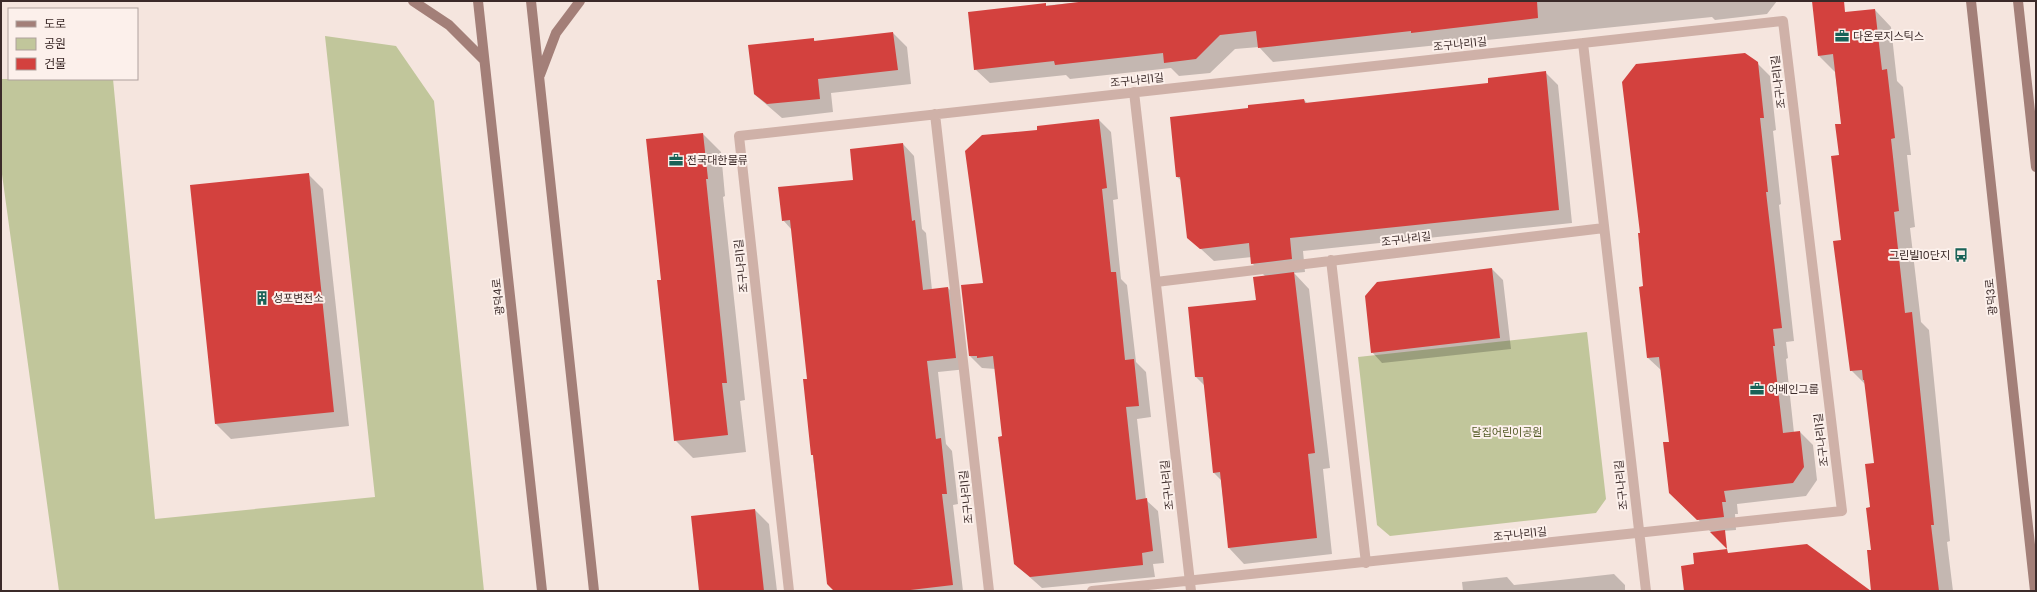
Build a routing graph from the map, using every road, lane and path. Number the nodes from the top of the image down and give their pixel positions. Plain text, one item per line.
1 (413, 1) edge
2 (478, 1) edge
3 (531, 1) edge
4 (580, 1) edge
5 (1971, 1) edge
6 (2018, 1) edge
7 (1583, 43) junction
8 (484, 60) junction
9 (539, 77) junction
10 (1134, 92) junction
11 (935, 114) junction
12 (2036, 167) edge
13 (1604, 228) junction
14 (1331, 260) junction
15 (1156, 282) junction
16 (1638, 533) junction
17 (1366, 563) junction
18 (1190, 580) junction
19 (542, 591) edge
20 (594, 591) edge
21 (789, 591) edge
22 (989, 591) edge
23 (1092, 591) edge
24 (1191, 591) edge
25 (1646, 591) edge
26 (2035, 591) edge

1 - 8 main road
2 - 8 main road, 광덕4로
3 - 9 main road
4 - 9 main road
5 - 26 main road, 광덕3로
6 - 12 main road
7 - 10 street, 조구나리1길
7 - 13 street
7 - 16 street, 조구나리1길
8 - 19 main road, 광덕4로
9 - 20 main road
10 - 11 street, 조구나리1길
10 - 15 street
11 - 21 street, 조구나리1길
11 - 22 street, 조구나리1길
13 - 14 street, 조구나리길
13 - 16 street, 조구나리길
14 - 15 street, 조구나리길
14 - 17 street
15 - 18 street, 조구나리길
16 - 17 street, 조구나리1길
16 - 25 street, 조구나리길
17 - 18 street, 조구나리1길
18 - 23 street, 조구나리1길
18 - 24 street, 조구나리길

